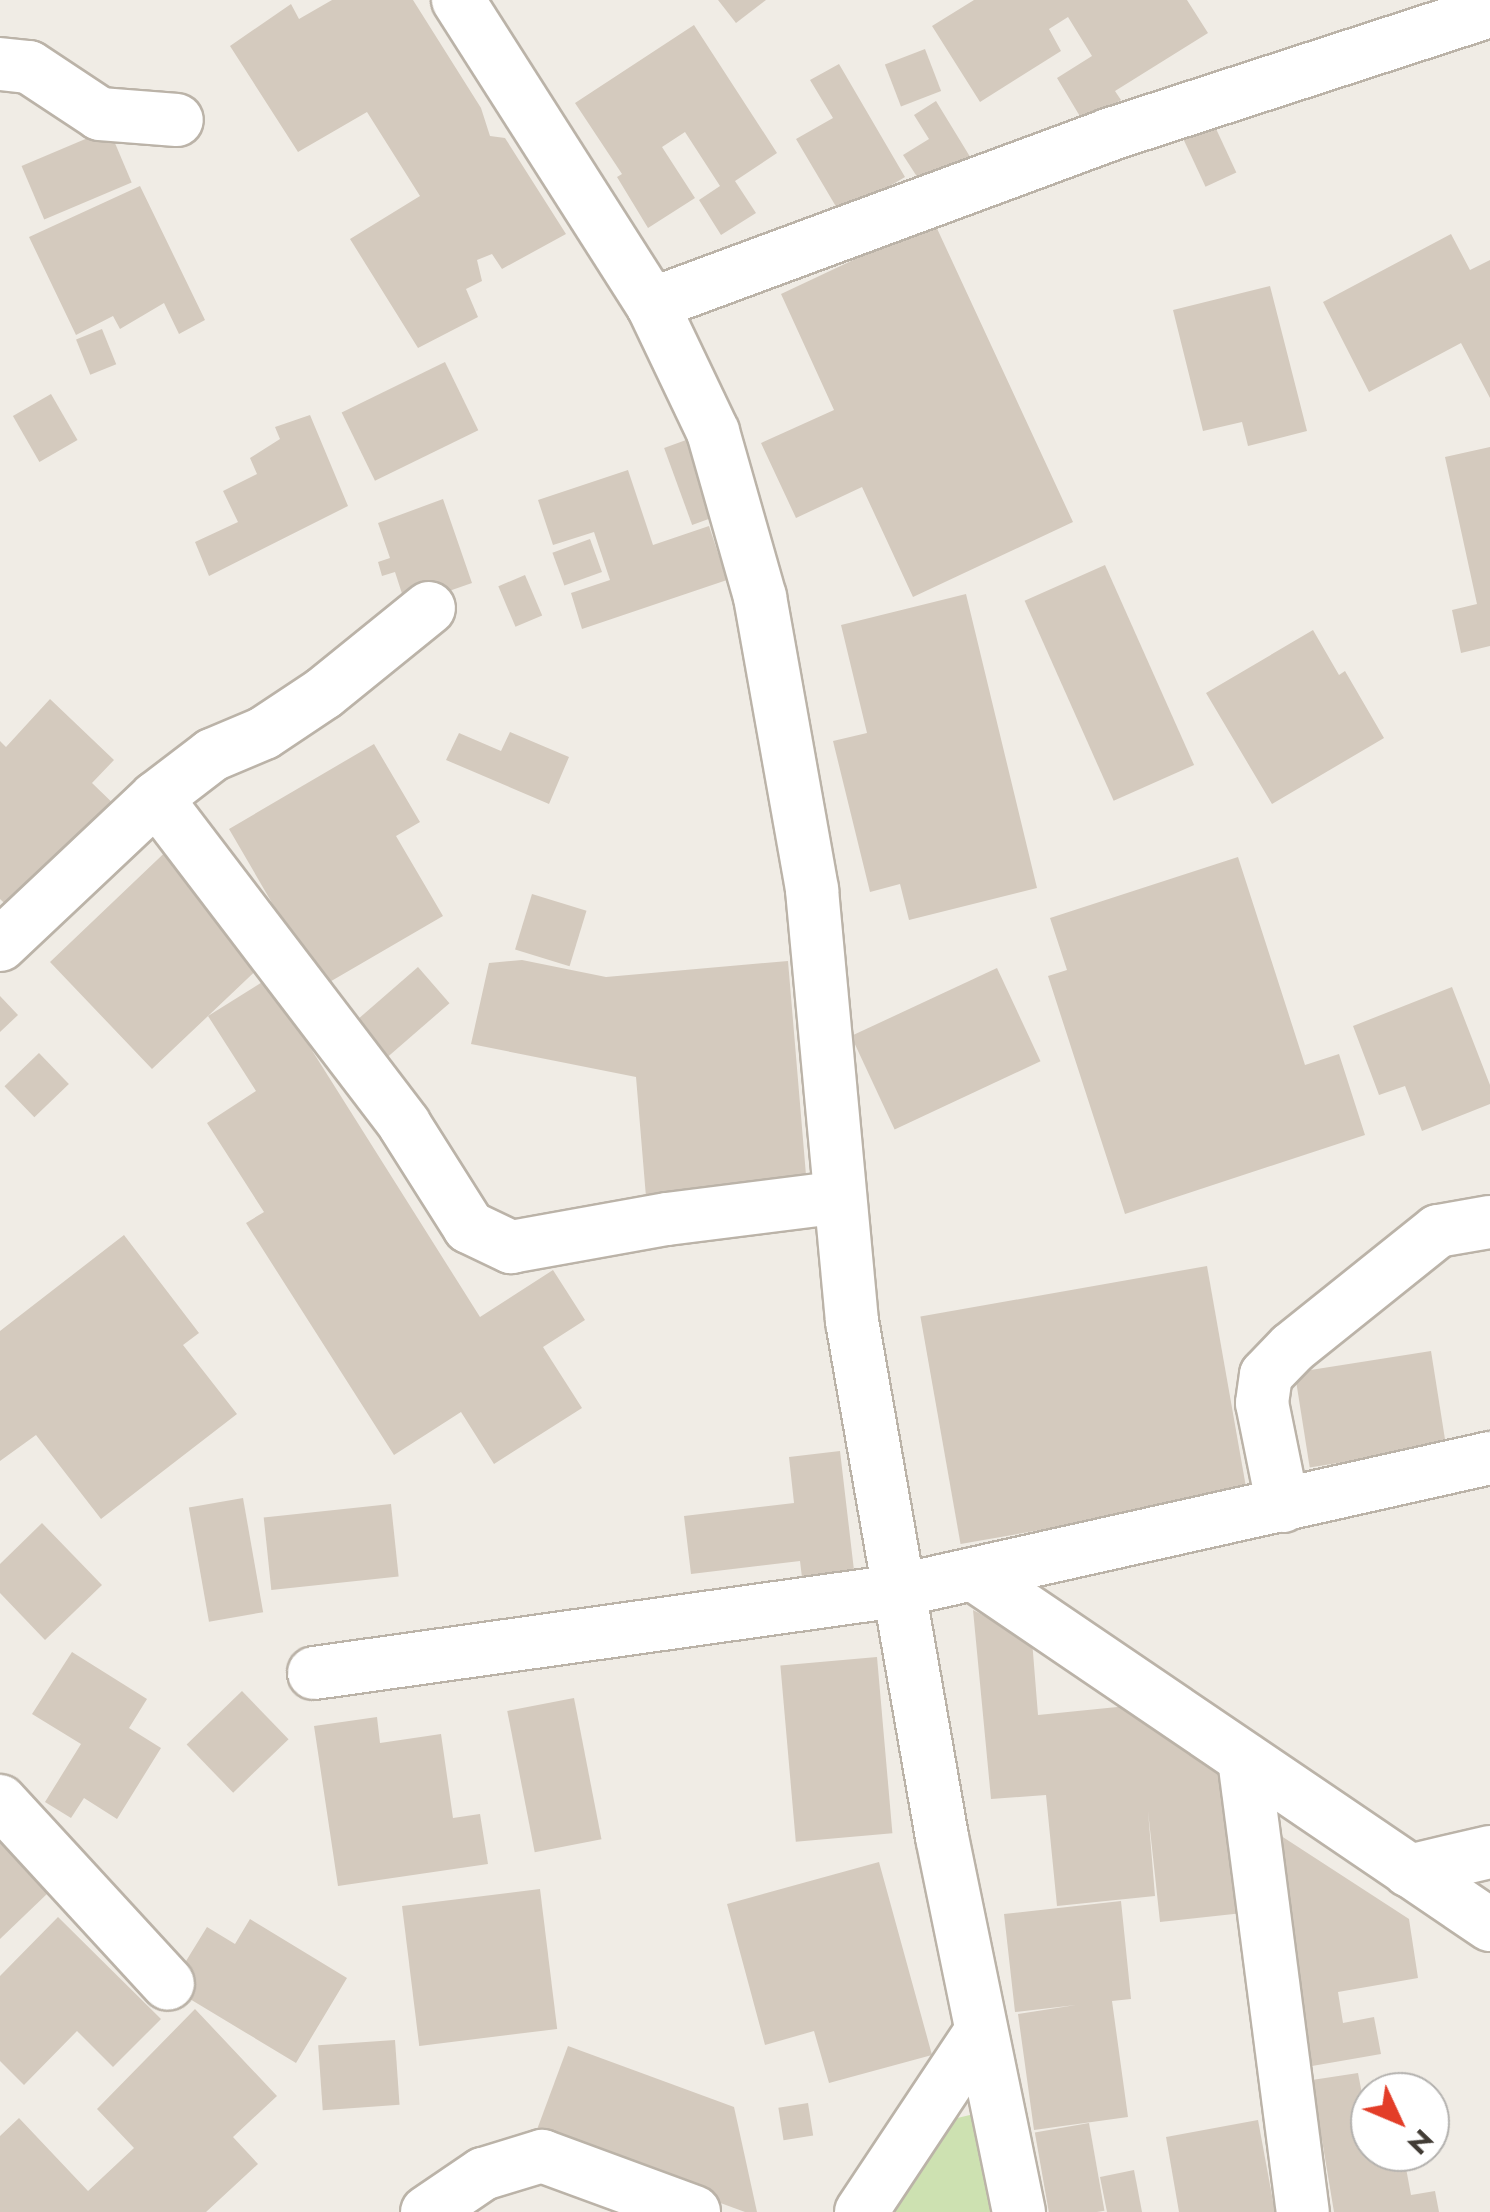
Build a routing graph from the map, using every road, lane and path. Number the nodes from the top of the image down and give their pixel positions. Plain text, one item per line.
1 (458, 0) edge
2 (1490, 11) edge
3 (0, 64) edge
4 (177, 120) dead end
5 (652, 304) junction
6 (429, 608) dead end
7 (156, 798) junction
8 (0, 946) edge
9 (840, 1196) junction
10 (1490, 1222) edge
11 (1490, 1458) edge
12 (1283, 1506) junction
13 (973, 1574) junction
14 (897, 1591) junction
15 (314, 1674) dead end
16 (1244, 1759) junction
17 (0, 1801) edge
18 (1490, 1852) edge
19 (1409, 1870) junction
20 (1490, 1925) edge
21 (168, 1984) dead end
22 (980, 2033) junction
23 (427, 2212) edge
24 (694, 2212) edge
25 (861, 2212) edge
26 (1019, 2212) edge
27 (1303, 2212) edge

1 - 5 street
2 - 5 street
3 - 4 street
5 - 9 street
6 - 7 street
7 - 8 street
7 - 9 street
9 - 14 street
10 - 12 street
11 - 12 street
12 - 13 street
13 - 14 street
13 - 16 street
14 - 15 street
14 - 22 street
16 - 19 street
16 - 27 street
17 - 21 street
18 - 19 street
19 - 20 street
22 - 25 street
22 - 26 street
23 - 24 street

